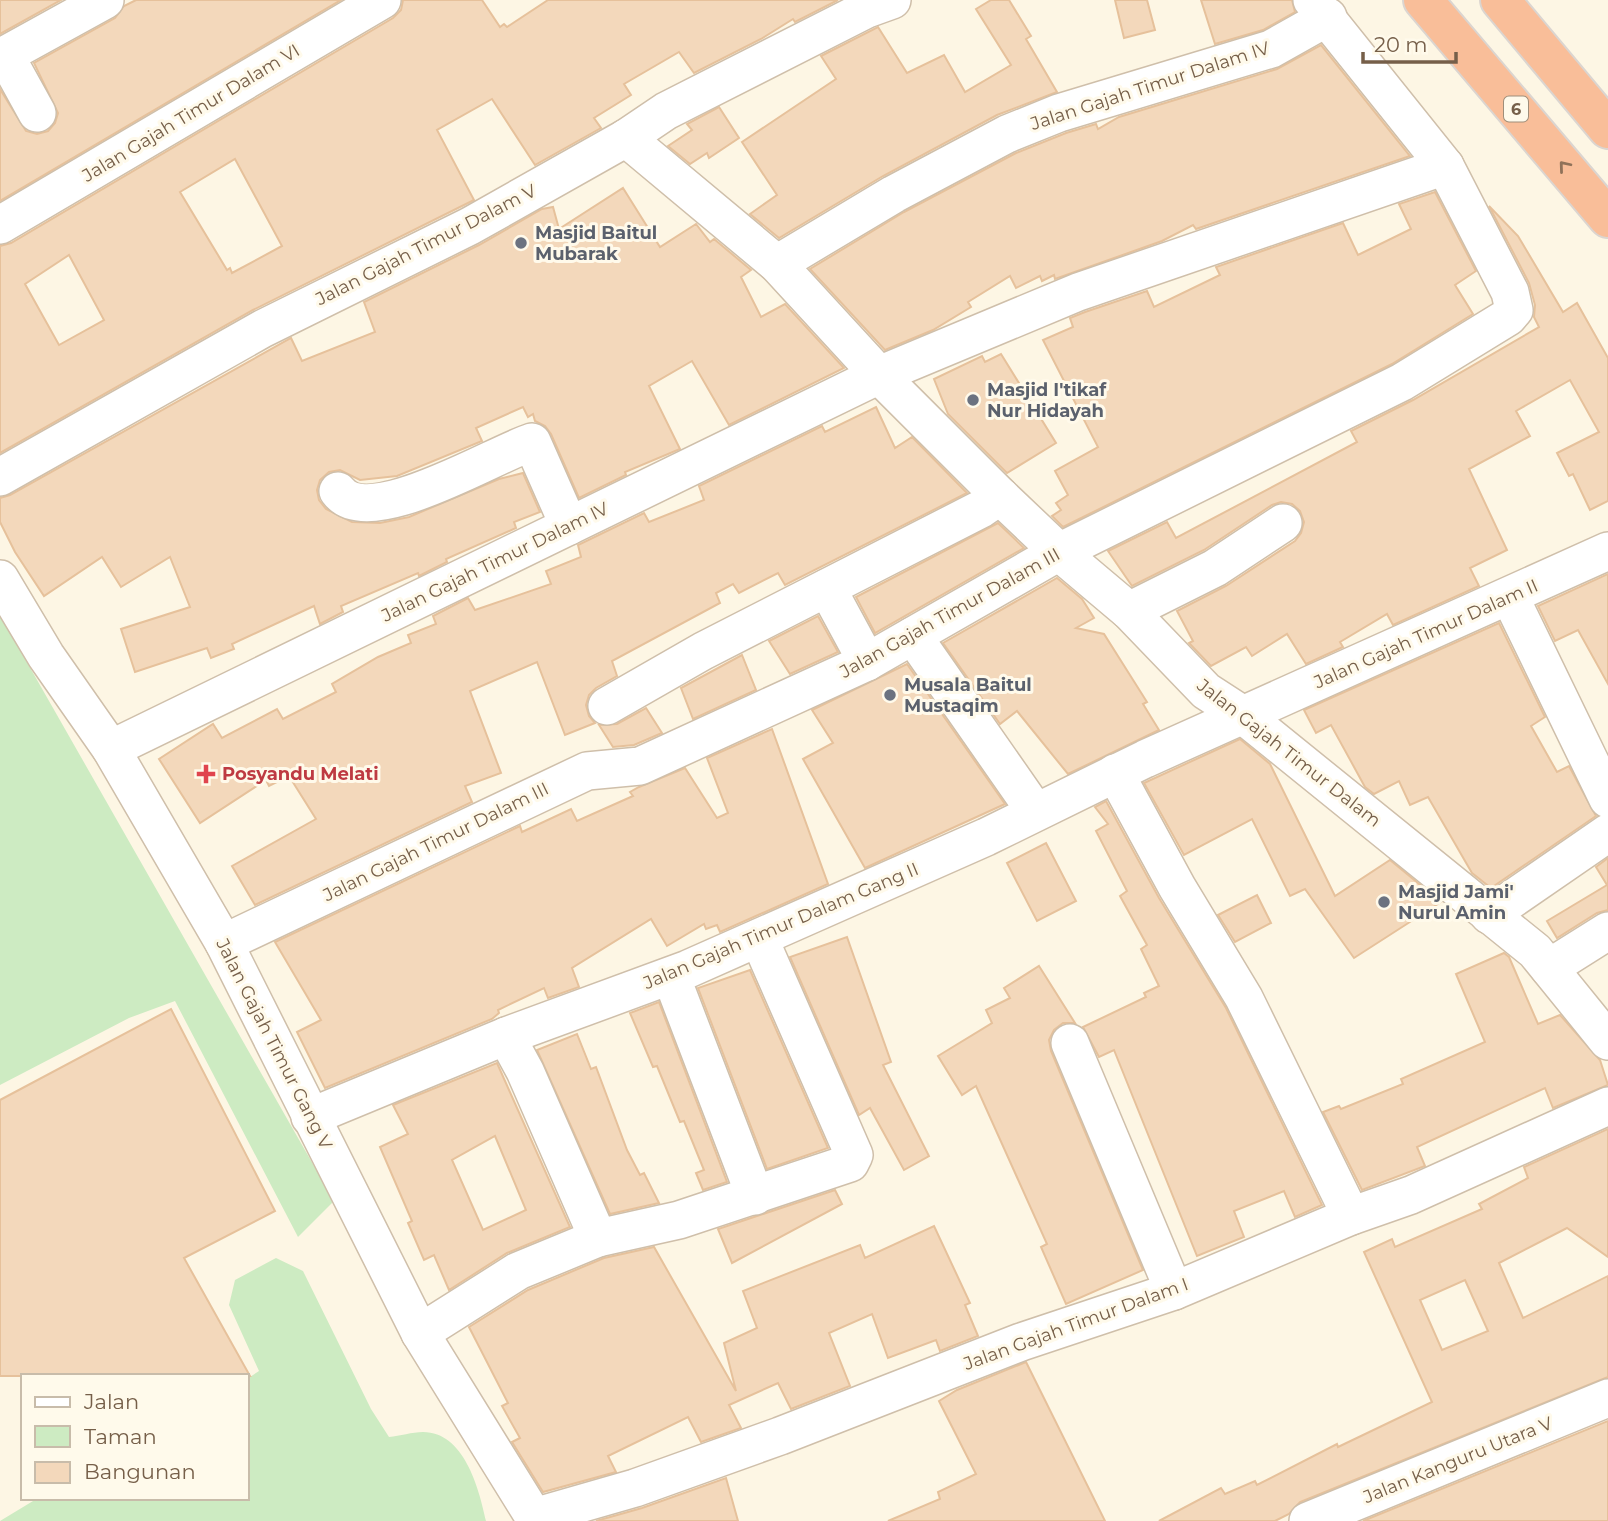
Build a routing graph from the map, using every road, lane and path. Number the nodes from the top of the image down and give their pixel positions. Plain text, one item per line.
1 (106, 0) edge
2 (383, 0) edge
3 (892, 0) edge
4 (1423, 0) edge
5 (1500, 0) edge
6 (1320, 8) edge
7 (3, 51) edge
8 (37, 113) dead end
9 (1608, 129) edge
10 (626, 138) junction
11 (1446, 166) junction
12 (1608, 218) edge
13 (0, 225) edge
14 (777, 264) junction
15 (879, 375) junction
16 (0, 477) edge
17 (338, 491) dead end
18 (999, 496) junction
19 (1283, 523) dead end
20 (569, 526) junction
21 (1608, 551) edge
22 (1059, 552) junction
23 (0, 579) edge
24 (827, 588) junction
25 (1510, 597) junction
26 (1129, 611) junction
27 (913, 636) junction
28 (867, 662) junction
29 (607, 706) dead end
30 (1243, 715) junction
31 (111, 749) junction
32 (1115, 773) junction
33 (1608, 799) edge
34 (1035, 811) junction
35 (1608, 833) edge
36 (1489, 915) junction
37 (1608, 931) edge
38 (759, 938) junction
39 (224, 943) junction
40 (1549, 968) junction
41 (671, 976) junction
42 (506, 1036) junction
43 (1608, 1041) edge
44 (1070, 1043) dead end
45 (1608, 1106) edge
46 (310, 1117) junction
47 (755, 1196) junction
48 (1351, 1216) junction
49 (598, 1238) junction
50 (1174, 1291) junction
51 (420, 1334) junction
52 (1608, 1398) edge
53 (533, 1519) edge
54 (1308, 1521) edge

1 - 7 street
2 - 13 street, Jalan Gajah Timur Dalam VI
3 - 10 street, Jalan Gajah Timur Dalam V
12 -> 4 highway, 6
5 - 9 highway
6 - 11 street, Jalan Gajah Timur Dalam IV
6 - 14 street, Jalan Gajah Timur Dalam IV
7 - 8 street
10 - 14 street
10 - 16 street, Jalan Gajah Timur Dalam V
11 - 15 street, Jalan Gajah Timur Dalam IV
11 - 22 street, Jalan Gajah Timur Dalam III
14 - 15 street
15 - 18 street, Jalan Gajah Timur Dalam
15 - 20 street, Jalan Gajah Timur Dalam IV
17 - 20 street
18 - 22 street, Jalan Gajah Timur Dalam
18 - 24 street
19 - 26 street
20 - 31 street, Jalan Gajah Timur Dalam IV
21 - 25 street, Jalan Gajah Timur Dalam II
22 - 26 street, Jalan Gajah Timur Dalam
22 - 27 street, Jalan Gajah Timur Dalam III
23 - 31 street, Jalan Gajah Timur Gang V
24 - 28 street
24 - 29 street
25 - 30 street, Jalan Gajah Timur Dalam II
25 - 33 street
26 - 30 street, Jalan Gajah Timur Dalam
27 - 28 street, Jalan Gajah Timur Dalam III
27 - 34 street
28 - 39 street, Jalan Gajah Timur Dalam III
30 - 32 street, Jalan Gajah Timur Dalam Gang II
30 - 36 street, Jalan Gajah Timur Dalam
31 - 39 street, Jalan Gajah Timur Gang V
32 - 34 street, Jalan Gajah Timur Dalam Gang II
32 - 48 street
34 - 38 street, Jalan Gajah Timur Dalam Gang II
35 - 36 street
36 - 40 street, Jalan Gajah Timur Dalam
37 - 40 street
38 - 41 street, Jalan Gajah Timur Dalam Gang II
38 - 47 street
39 - 46 street, Jalan Gajah Timur Gang V
40 - 43 street, Jalan Gajah Timur Dalam
41 - 42 street, Jalan Gajah Timur Dalam Gang II
41 - 47 street
42 - 46 street, Jalan Gajah Timur Dalam Gang II
42 - 49 street
44 - 50 street
45 - 48 street, Jalan Gajah Timur Dalam I
46 - 51 street, Jalan Gajah Timur Gang V
47 - 49 street
48 - 50 street, Jalan Gajah Timur Dalam I
49 - 51 street
50 - 53 street, Jalan Gajah Timur Dalam I
51 - 53 street, Jalan Gajah Timur Gang V
52 - 54 street, Jalan Kanguru Utara V

